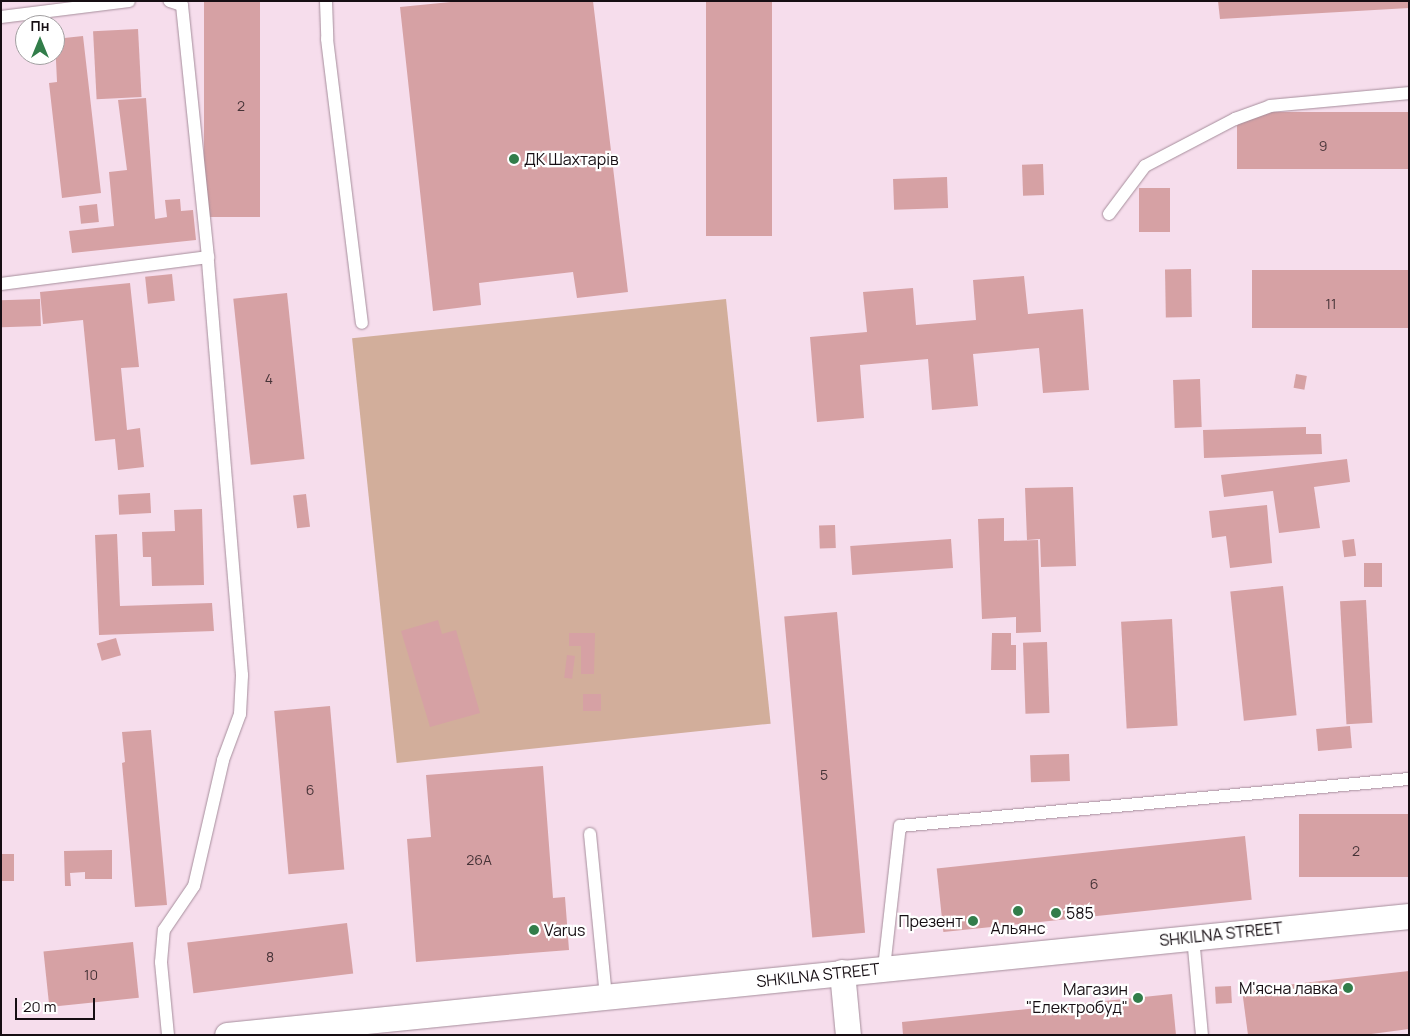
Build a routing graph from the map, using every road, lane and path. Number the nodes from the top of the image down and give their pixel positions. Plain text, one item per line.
1 (129, 1) edge
2 (170, 1) edge
3 (326, 1) edge
4 (1, 17) edge
5 (1409, 93) edge
6 (1109, 214) dead end
7 (208, 257) junction
8 (1, 284) edge
9 (362, 323) dead end
10 (1409, 779) edge
11 (590, 834) dead end
12 (1409, 916) edge
13 (1193, 937) junction
14 (884, 968) junction
15 (842, 972) junction
16 (606, 996) junction
17 (168, 1035) edge
18 (227, 1035) edge
19 (848, 1035) edge
20 (1202, 1035) edge

1 - 4 lane
2 - 7 lane
3 - 9 lane
5 - 6 lane
7 - 8 lane
7 - 17 lane
10 - 14 lane
11 - 16 lane
12 - 13 street, SHKILNA STREET
13 - 14 street, SHKILNA STREET
13 - 20 lane
14 - 15 street, SHKILNA STREET
15 - 16 street, SHKILNA STREET
15 - 19 street
16 - 18 street, SHKILNA STREET

